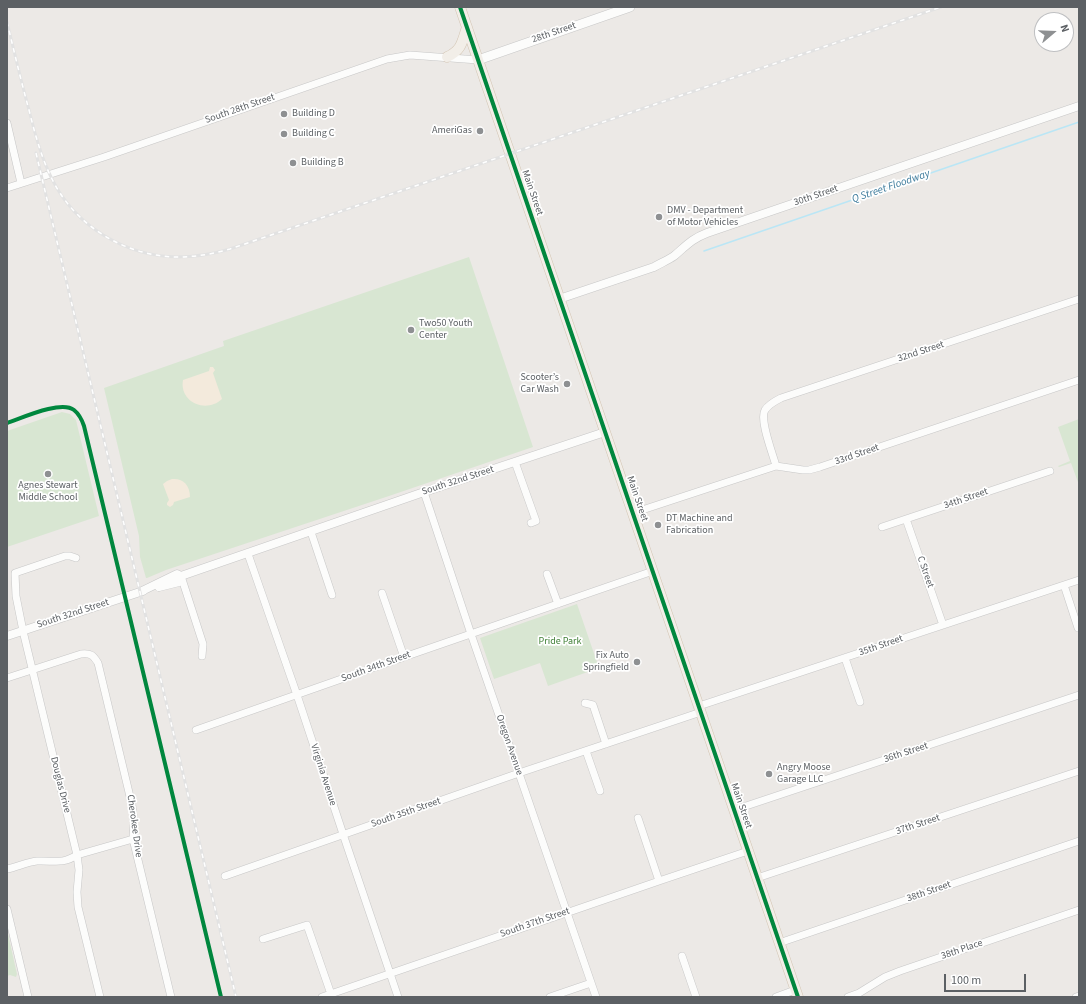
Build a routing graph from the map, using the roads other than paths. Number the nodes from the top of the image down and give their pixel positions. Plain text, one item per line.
1 (460, 7) edge
2 (630, 7) edge
3 (466, 27) junction
4 (447, 57) junction
5 (478, 60) junction
6 (1079, 106) edge
7 (7, 123) edge
8 (21, 183) junction
9 (7, 188) edge
10 (559, 299) junction
11 (1079, 299) edge
12 (1079, 380) edge
13 (605, 432) junction
14 (516, 462) junction
15 (776, 466) junction
16 (1050, 471) dead end
17 (424, 492) junction
18 (633, 513) junction
19 (906, 519) junction
20 (531, 523) dead end
21 (882, 527) dead end
22 (311, 532) junction
23 (248, 554) junction
24 (76, 558) dead end
25 (653, 571) junction
26 (547, 574) dead end
27 (181, 576) junction
28 (1079, 580) edge
29 (1064, 584) junction
30 (382, 593) dead end
31 (332, 595) dead end
32 (558, 604) junction
33 (943, 625) junction
34 (1078, 628) edge
35 (23, 631) junction
36 (471, 634) junction
37 (7, 636) edge
38 (202, 656) dead end
39 (404, 657) junction
40 (845, 658) junction
41 (32, 670) junction
42 (7, 678) edge
43 (297, 695) junction
44 (1079, 695) edge
45 (860, 702) dead end
46 (585, 703) dead end
47 (700, 709) junction
48 (196, 730) dead end
49 (606, 744) junction
50 (586, 751) junction
51 (1079, 771) edge
52 (519, 773) junction
53 (600, 791) dead end
54 (734, 810) junction
55 (638, 818) dead end
56 (342, 834) junction
57 (133, 839) junction
58 (1079, 841) edge
59 (748, 851) junction
60 (77, 855) junction
61 (7, 869) edge
62 (225, 876) dead end
63 (757, 878) junction
64 (659, 881) junction
65 (7, 909) edge
66 (1079, 910) edge
67 (567, 912) junction
68 (263, 939) dead end
69 (779, 944) junction
70 (682, 956) dead end
71 (390, 973) junction
72 (591, 984) junction
73 (796, 994) edge
74 (331, 996) edge
75 (1079, 996) edge
76 (28, 997) edge
77 (100, 997) edge
78 (171, 997) edge
79 (322, 997) edge
80 (398, 997) edge
81 (550, 997) edge
82 (596, 997) edge
83 (696, 997) edge
84 (776, 997) edge
85 (848, 997) edge
86 (1076, 997) edge

1 - 3 main road, Main Street
2 - 5 main road, 28th Street
3 - 4 main road
3 - 5 main road, Main Street
4 - 5 street, South 28th Street
4 - 8 street, South 28th Street
5 - 10 main road, Main Street
6 - 10 street, 30th Street
7 - 8 street
8 - 9 street, South 28th Street
10 - 13 main road, Main Street
11 - 15 street, 32nd Street
12 - 15 street, 33rd Street
13 - 14 street, South 32nd Street
13 - 18 main road, Main Street
14 - 17 street, South 32nd Street
14 - 20 street
15 - 18 street, 33rd Street
16 - 19 street, 34th Street
17 - 22 street, South 32nd Street
17 - 36 street, Oregon Avenue
18 - 25 main road, Main Street
19 - 21 street, 34th Street
19 - 33 street, C Street
22 - 23 street, South 32nd Street
22 - 31 street
23 - 27 street, South 32nd Street
23 - 43 street, Virginia Avenue
24 - 35 street, Douglas Drive
25 - 32 street, South 34th Street
25 - 47 main road, Main Street
26 - 32 street
27 - 35 street, South 32nd Street
27 - 38 street
28 - 29 street, 35th Street
29 - 33 street, 35th Street
29 - 34 street
30 - 39 street
32 - 36 street, South 34th Street
33 - 40 street, 35th Street
35 - 37 street, South 32nd Street
35 - 41 street, Douglas Drive
36 - 39 street, South 34th Street
36 - 52 street, Oregon Avenue
39 - 43 street, South 34th Street
40 - 45 street
40 - 47 street, 35th Street
41 - 42 street
41 - 57 street, Cherokee Drive
41 - 60 street, Douglas Drive
43 - 48 street, South 34th Street
43 - 56 street, Virginia Avenue
44 - 54 street, 36th Street
46 - 49 street
47 - 49 street, South 35th Street
47 - 54 main road, Main Street
49 - 50 street, South 35th Street
50 - 52 street, South 35th Street
50 - 53 street
51 - 63 street, 37th Street
52 - 56 street, South 35th Street
52 - 67 street, Oregon Avenue
54 - 59 main road, Main Street
55 - 64 street
56 - 62 street, South 35th Street
56 - 71 street, Virginia Avenue
57 - 60 street
57 - 78 street, Cherokee Drive
58 - 69 street, 38th Street
59 - 63 main road, Main Street
59 - 64 street, South 37th Street
60 - 61 street
60 - 77 street, Douglas Drive
63 - 69 main road, Main Street
64 - 67 street, South 37th Street
65 - 76 street
66 - 85 street, 38th Place
67 - 71 street, South 37th Street
67 - 72 street, Oregon Avenue
68 - 74 street
69 - 73 main road, Main Street
70 - 83 street
71 - 74 street, South 37th Street
71 - 80 street, Virginia Avenue
72 - 81 street
72 - 82 street, Oregon Avenue
73 - 84 street
74 - 79 street, South 37th Street
75 - 86 street

